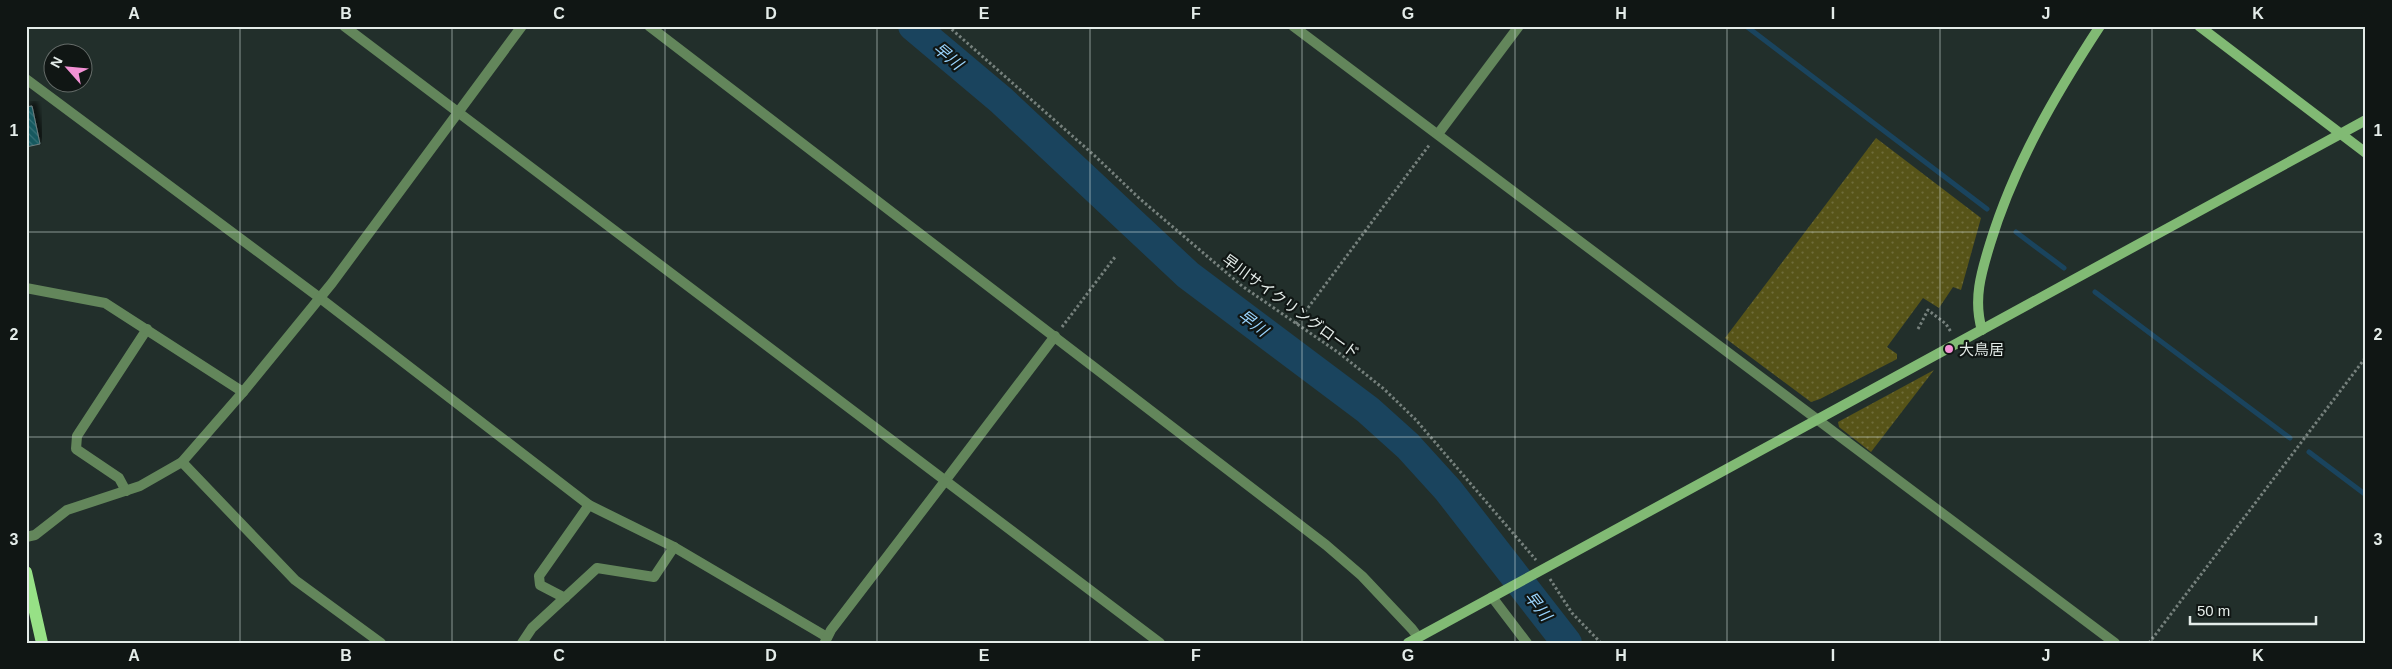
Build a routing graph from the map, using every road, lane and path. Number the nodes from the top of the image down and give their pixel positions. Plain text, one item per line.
1 (344, 26) edge
2 (522, 26) edge
3 (649, 26) edge
4 (948, 26) edge
5 (1293, 26) edge
6 (1519, 26) edge
7 (2100, 26) edge
8 (2199, 26) edge
9 (26, 80) edge
10 (458, 111) junction
11 (2366, 120) edge
12 (1438, 134) junction
13 (2341, 134) junction
14 (2366, 153) edge
15 (1116, 257) dead end
16 (26, 288) edge
17 (320, 298) junction
18 (1296, 324) junction
19 (147, 329) junction
20 (1918, 329) dead end
21 (1982, 330) junction
22 (1952, 335) dead end
23 (1055, 336) junction
24 (2366, 357) edge
25 (243, 392) junction
26 (1817, 418) junction
27 (182, 462) junction
28 (945, 481) junction
29 (126, 491) junction
30 (589, 505) junction
31 (26, 537) edge
32 (674, 547) junction
33 (1537, 566) junction
34 (26, 572) edge
35 (1549, 577) dead end
36 (1494, 596) junction
37 (565, 598) junction
38 (1418, 638) junction
39 (826, 640) edge
40 (42, 643) edge
41 (380, 643) edge
42 (522, 643) edge
43 (1160, 643) edge
44 (1408, 643) edge
45 (1528, 643) edge
46 (1601, 643) edge
47 (2115, 643) edge
48 (2149, 643) edge

1 - 10 street
2 - 10 street
3 - 23 street
4 - 18 path, 早川サイクリングロード
5 - 12 street
6 - 12 street
7 - 21 street
8 - 13 street
9 - 17 street
10 - 17 street
10 - 28 street
11 - 13 street
12 - 18 path
12 - 26 street
13 - 14 street
13 - 21 street
15 - 23 path
16 - 19 street
17 - 25 street
17 - 30 street
18 - 33 path, 早川サイクリングロード
19 - 25 street
19 - 29 street
20 - 22 path
21 - 26 street
23 - 28 street
23 - 38 street
24 - 48 path
25 - 27 street
26 - 33 street
26 - 47 street
27 - 29 street
27 - 41 street
28 - 39 street
28 - 43 street
29 - 31 street
30 - 32 street
30 - 37 street
32 - 37 street
32 - 39 street
33 - 36 street
34 - 40 main road
35 - 46 path
36 - 38 street
36 - 45 street
37 - 42 street
38 - 44 street

